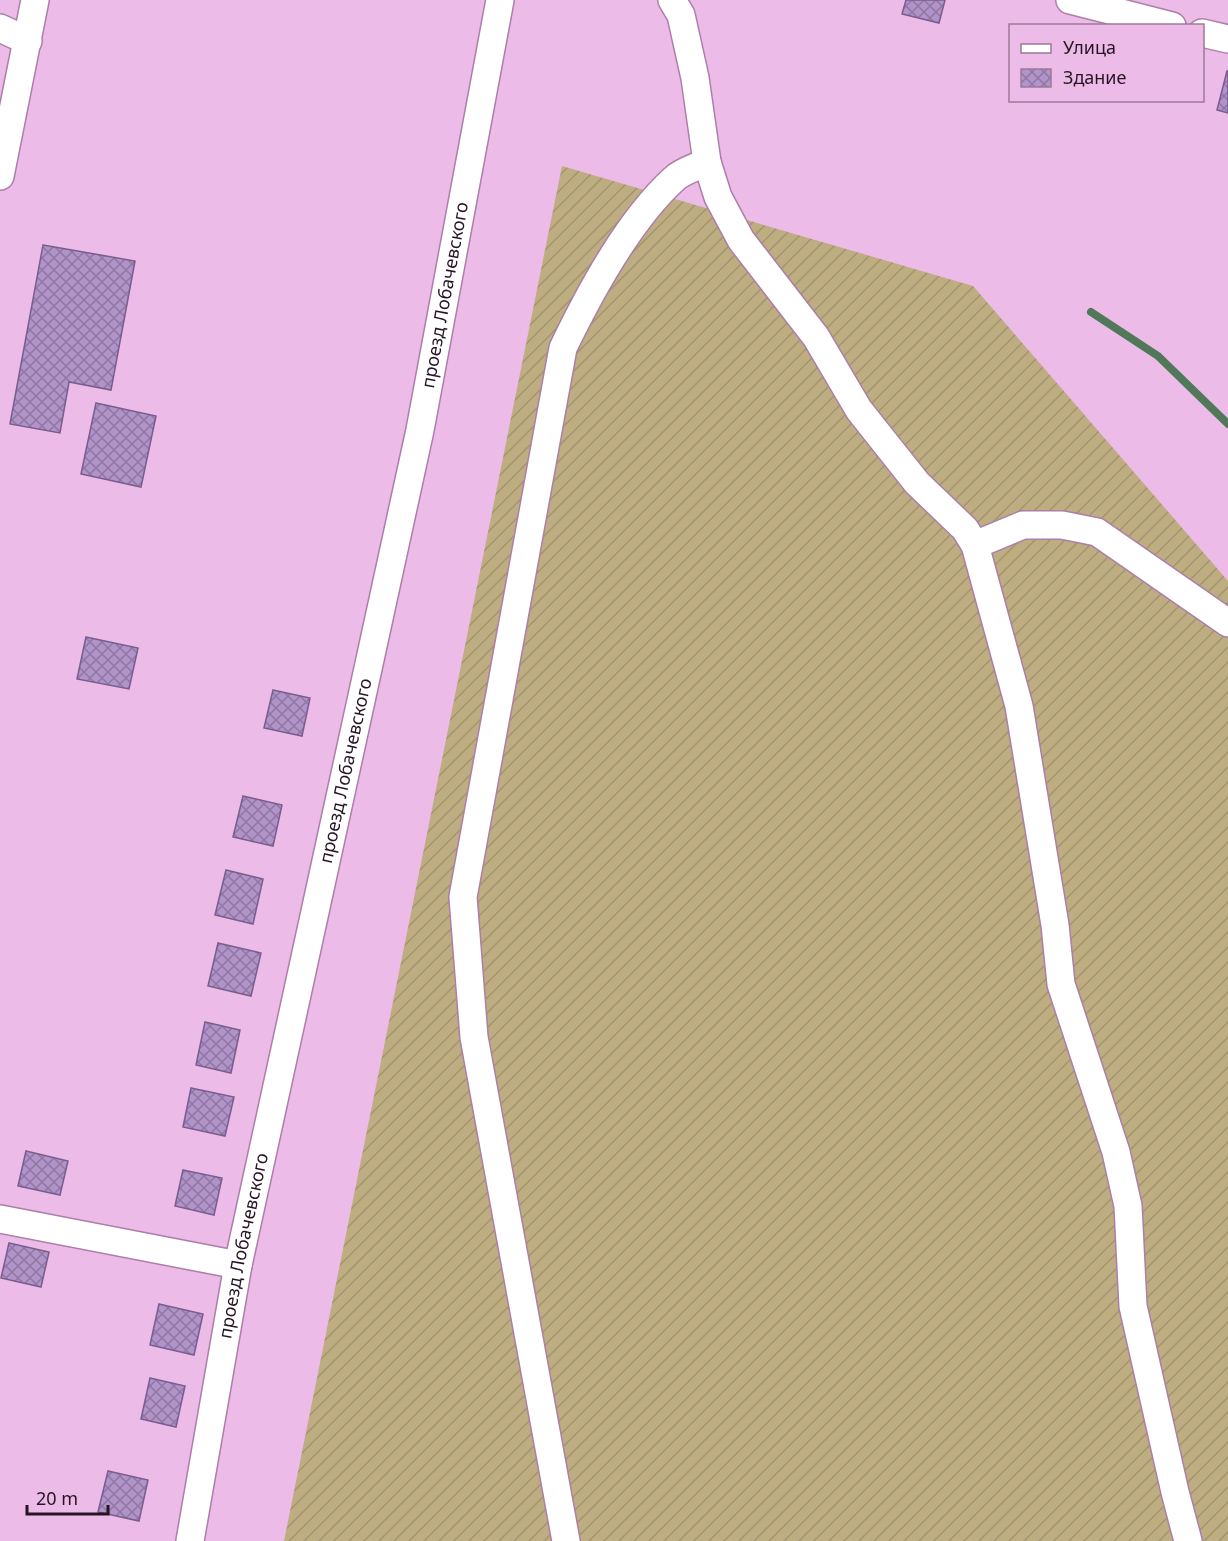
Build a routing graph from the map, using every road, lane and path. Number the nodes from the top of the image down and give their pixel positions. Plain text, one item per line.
1 (35, 0) edge
2 (500, 0) edge
3 (672, 0) edge
4 (1070, 0) edge
5 (1164, 24) edge
6 (0, 28) edge
7 (1204, 33) edge
8 (1228, 39) edge
9 (28, 41) junction
10 (707, 162) junction
11 (0, 176) edge
12 (975, 545) junction
13 (1228, 623) edge
14 (0, 1219) edge
15 (238, 1265) junction
16 (190, 1541) edge
17 (566, 1541) edge
18 (1188, 1541) edge

1 - 9 street
2 - 15 street, проезд Лобачевского
3 - 10 street
4 - 5 street
6 - 9 street
7 - 8 street
9 - 11 street
10 - 12 street
10 - 17 street
12 - 13 street
12 - 18 street
14 - 15 street
15 - 16 street, проезд Лобачевского

